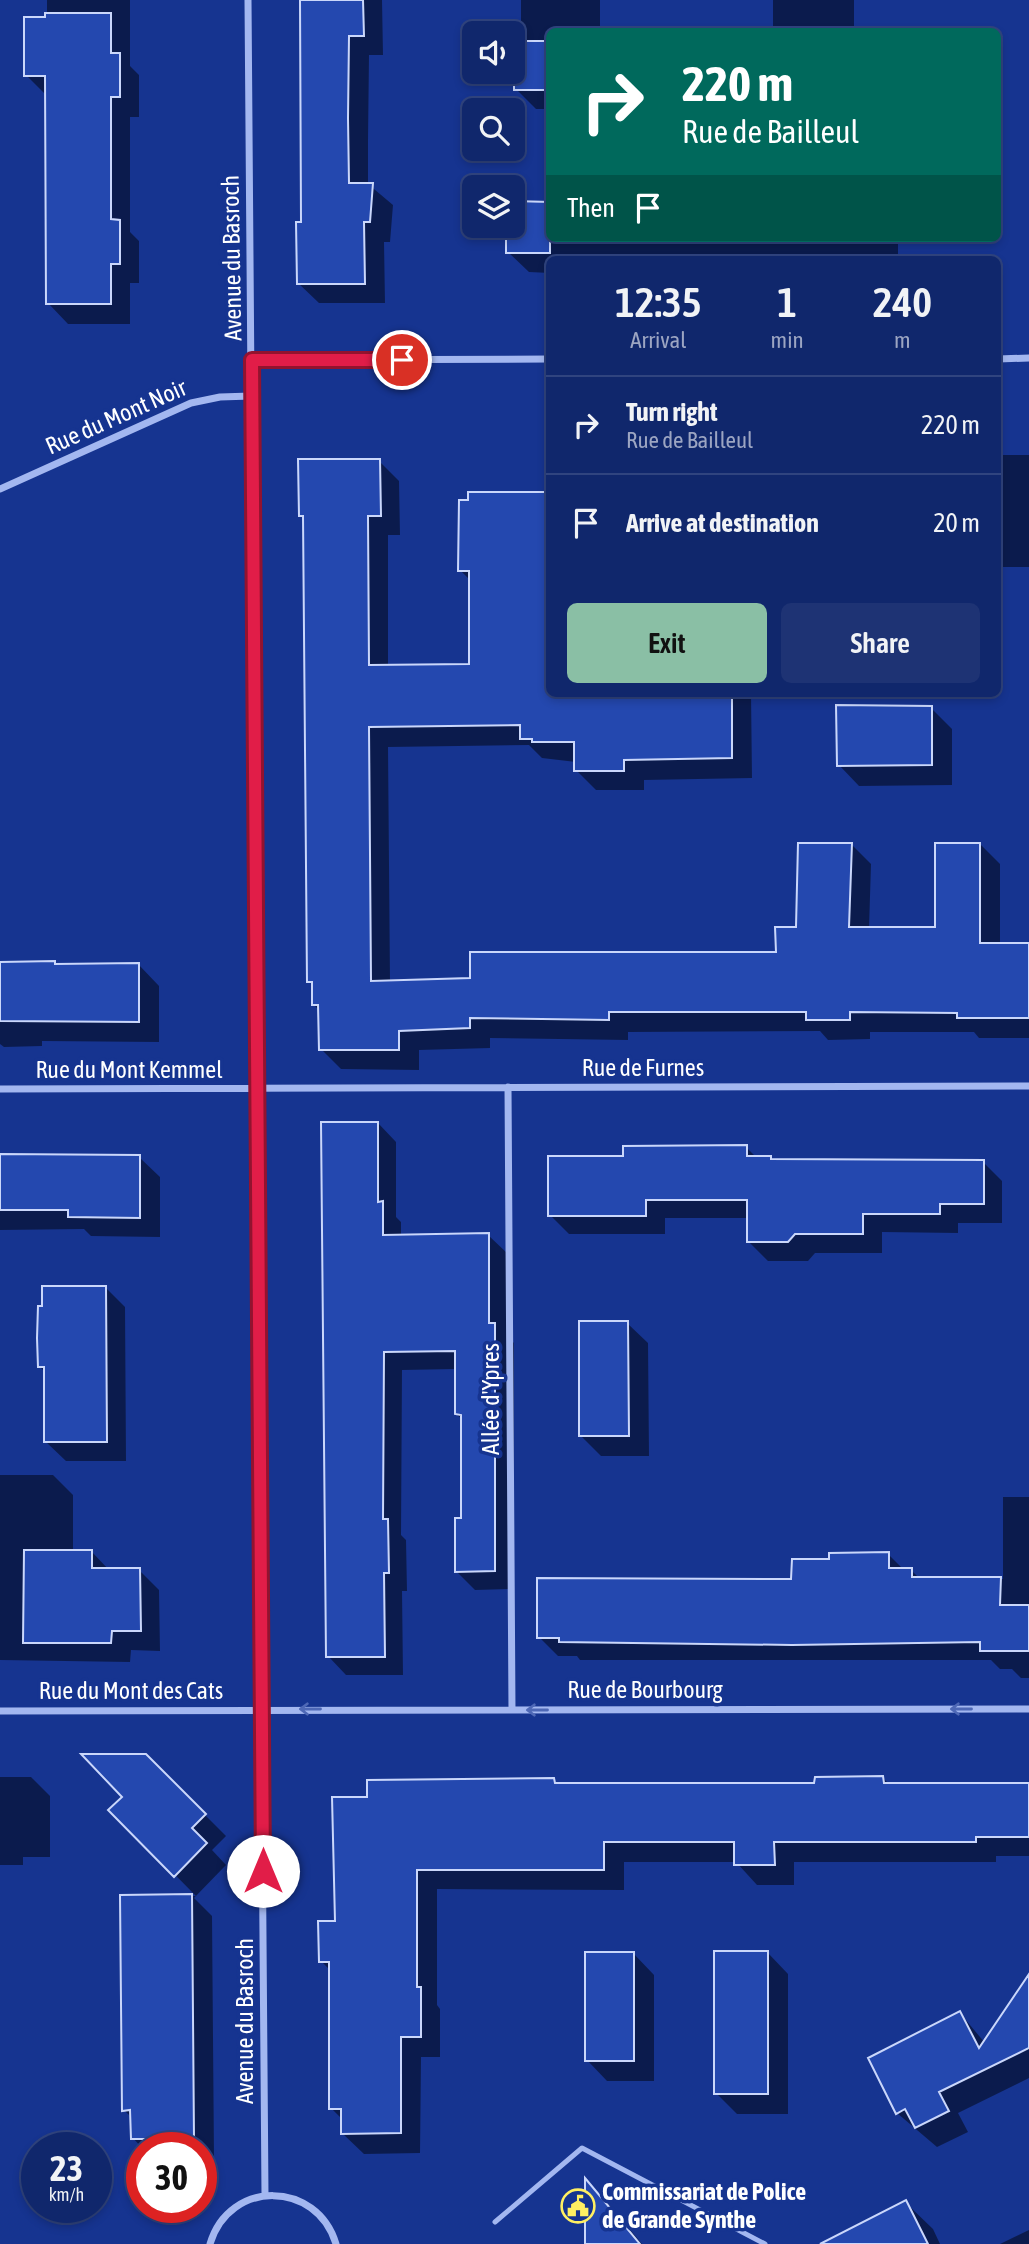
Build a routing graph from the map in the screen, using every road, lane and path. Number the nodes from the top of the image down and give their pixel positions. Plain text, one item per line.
1 (248, 0) edge
2 (1029, 358) edge
3 (546, 359) edge
4 (1001, 359) edge
5 (252, 360) junction
6 (251, 396) junction
7 (0, 489) edge
8 (1029, 1086) edge
9 (508, 1087) junction
10 (0, 1089) edge
11 (258, 1089) junction
12 (262, 1709) junction
13 (1029, 1709) edge
14 (512, 1710) junction
15 (0, 1711) edge
16 (265, 2194) junction
17 (495, 2222) dead end
18 (210, 2244) edge
19 (336, 2244) edge
20 (765, 2244) edge

1 - 5 street, Avenue du Basroch
2 - 4 street
3 - 5 street
5 - 6 street, Avenue du Basroch
6 - 7 street, Rue du Mont Noir
6 - 11 street, Avenue du Basroch
8 - 9 street, Rue de Furnes
9 - 11 street, Rue de Furnes
9 - 14 street, Allée d'Ypres
10 - 11 street, Rue du Mont Kemmel
11 - 12 street, Avenue du Basroch
14 -> 12 street, Rue de Bourbourg
12 - 15 street, Rue du Mont des Cats
12 - 16 street, Avenue du Basroch
13 -> 14 street, Rue de Bourbourg
16 - 18 street
16 - 19 street
17 - 20 lane

